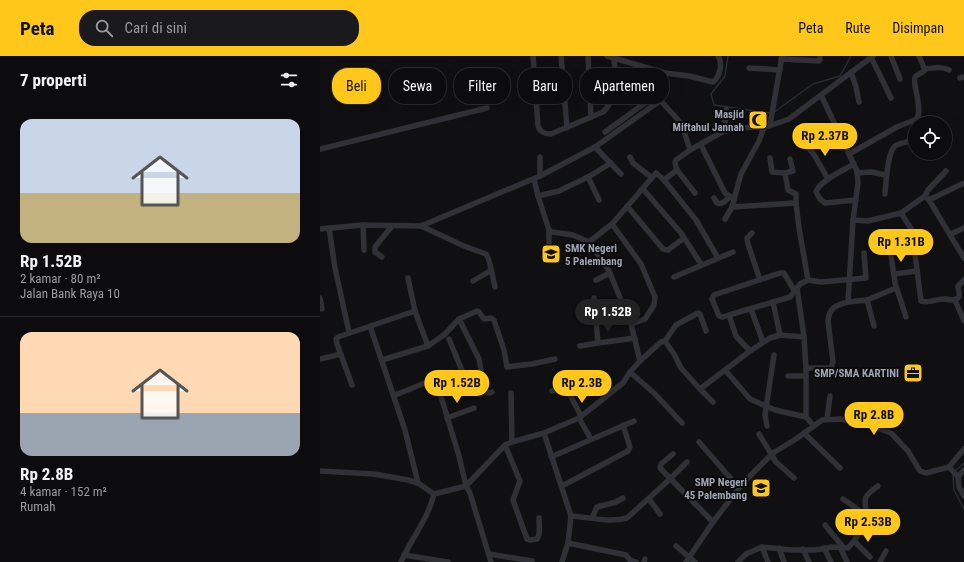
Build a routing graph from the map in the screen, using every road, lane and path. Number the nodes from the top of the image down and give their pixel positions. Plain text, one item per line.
1 (534, 56) edge
2 (561, 56) edge
3 (588, 56) edge
4 (607, 56) edge
5 (631, 56) edge
6 (718, 56) edge
7 (820, 56) edge
8 (872, 56) edge
9 (891, 56) edge
10 (919, 56) edge
11 (782, 57) edge
12 (614, 58) junction
13 (629, 62) junction
14 (615, 68) edge
15 (647, 68) edge
16 (749, 68) dead end
17 (925, 69) junction
18 (780, 70) junction
19 (949, 70) dead end
20 (851, 72) junction
21 (669, 74) edge
22 (900, 79) dead end
23 (821, 95) junction
24 (891, 98) dead end
25 (860, 102) dead end
26 (609, 104) edge
27 (643, 104) edge
28 (655, 104) edge
29 (664, 104) edge
30 (487, 108) dead end
31 (726, 109) dead end
32 (591, 116) junction
33 (621, 120) junction
34 (625, 126) junction
35 (767, 126) junction
36 (567, 128) junction
37 (726, 131) junction
38 (604, 132) dead end
39 (907, 142) dead end
40 (701, 145) junction
41 (595, 147) junction
42 (807, 147) dead end
43 (320, 149) edge
44 (690, 150) junction
45 (849, 154) junction
46 (540, 157) dead end
47 (630, 157) dead end
48 (770, 158) dead end
49 (790, 159) dead end
50 (611, 164) junction
51 (854, 164) junction
52 (677, 170) junction
53 (946, 171) dead end
54 (857, 173) junction
55 (622, 174) dead end
56 (785, 174) junction
57 (886, 174) junction
58 (588, 177) junction
59 (651, 177) junction
60 (537, 178) junction
61 (828, 179) junction
62 (664, 180) junction
63 (964, 183) edge
64 (643, 189) junction
65 (695, 193) dead end
66 (885, 194) dead end
67 (538, 196) junction
68 (714, 198) dead end
69 (731, 198) junction
70 (927, 198) junction
71 (600, 200) dead end
72 (856, 200) junction
73 (796, 203) junction
74 (627, 206) junction
75 (732, 206) junction
76 (902, 213) junction
77 (725, 219) dead end
78 (853, 220) junction
79 (612, 224) junction
80 (363, 225) junction
81 (392, 226) junction
82 (421, 226) junction
83 (329, 228) junction
84 (964, 228) edge
85 (320, 229) edge
86 (549, 230) junction
87 (752, 233) dead end
88 (951, 234) junction
89 (684, 238) junction
90 (589, 242) junction
91 (914, 246) junction
92 (549, 247) dead end
93 (364, 250) dead end
94 (733, 252) dead end
95 (864, 253) dead end
96 (382, 257) dead end
97 (718, 258) junction
98 (964, 258) edge
99 (701, 264) junction
100 (490, 271) junction
101 (917, 271) junction
102 (610, 273) junction
103 (894, 274) junction
104 (674, 277) dead end
105 (408, 278) dead end
106 (596, 280) dead end
107 (760, 280) junction
108 (808, 280) junction
109 (849, 280) junction
110 (964, 280) edge
111 (473, 281) dead end
112 (495, 287) dead end
113 (896, 288) junction
114 (320, 298) edge
115 (594, 298) dead end
116 (867, 300) junction
117 (955, 300) junction
118 (773, 302) junction
119 (848, 302) junction
120 (322, 309) dead end
121 (751, 309) junction
122 (415, 311) junction
123 (729, 315) junction
124 (906, 317) dead end
125 (459, 319) junction
126 (964, 321) edge
127 (631, 324) junction
128 (370, 326) junction
129 (874, 326) dead end
130 (706, 331) dead end
131 (350, 332) junction
132 (780, 335) junction
133 (804, 337) junction
134 (449, 338) dead end
135 (635, 338) junction
136 (665, 341) junction
137 (763, 342) junction
138 (598, 343) junction
139 (428, 346) junction
140 (580, 346) dead end
141 (750, 352) junction
142 (341, 354) junction
143 (774, 355) dead end
144 (320, 359) edge
145 (555, 359) dead end
146 (382, 360) junction
147 (640, 361) junction
148 (806, 368) junction
149 (726, 371) junction
150 (630, 372) junction
151 (788, 376) dead end
152 (806, 376) junction
153 (589, 377) dead end
154 (425, 383) dead end
155 (352, 385) dead end
156 (566, 387) junction
157 (700, 390) junction
158 (552, 391) dead end
159 (492, 392) dead end
160 (511, 393) dead end
161 (394, 396) junction
162 (830, 396) dead end
163 (713, 402) dead end
164 (767, 406) junction
165 (474, 408) dead end
166 (580, 417) junction
167 (806, 417) junction
168 (447, 418) junction
169 (827, 419) junction
170 (634, 421) dead end
171 (682, 423) dead end
172 (623, 425) junction
173 (814, 425) junction
174 (767, 426) dead end
175 (544, 433) junction
176 (804, 433) junction
177 (759, 434) dead end
178 (591, 439) junction
179 (512, 442) junction
180 (699, 442) dead end
181 (505, 445) junction
182 (964, 449) edge
183 (673, 454) dead end
184 (771, 455) junction
185 (551, 456) junction
186 (687, 462) dead end
187 (840, 468) dead end
188 (950, 468) junction
189 (964, 470) edge
190 (320, 471) edge
191 (957, 476) junction
192 (794, 478) dead end
193 (670, 479) junction
194 (418, 483) junction
195 (466, 486) junction
196 (562, 486) junction
197 (878, 486) dead end
198 (739, 488) junction
199 (434, 494) junction
200 (964, 496) edge
201 (622, 498) dead end
202 (649, 499) junction
203 (843, 499) dead end
204 (660, 514) dead end
205 (571, 516) junction
206 (867, 516) junction
207 (539, 518) dead end
208 (592, 518) junction
209 (713, 522) junction
210 (825, 526) dead end
211 (854, 541) junction
212 (568, 543) junction
213 (676, 546) dead end
214 (762, 547) junction
215 (841, 547) junction
216 (779, 548) junction
217 (824, 548) junction
218 (803, 549) junction
219 (886, 551) dead end
220 (489, 554) junction
221 (404, 555) junction
222 (870, 557) dead end
223 (688, 560) edge
224 (532, 561) dead end
225 (401, 562) edge
226 (448, 562) edge
227 (491, 562) edge
228 (562, 562) edge
229 (636, 562) edge
230 (695, 562) edge
231 (738, 562) edge
232 (768, 562) edge
233 (784, 562) edge
234 (809, 562) edge
235 (831, 562) edge
236 (847, 562) edge
237 (880, 562) edge

1 - 36 street
2 - 36 street
3 - 32 street
4 - 12 street
5 - 13 street
6 - 21 street
7 - 11 street
8 - 20 street
8 - 24 street
9 - 22 street
10 - 17 street
11 - 18 street
12 - 13 street
12 - 14 street
13 - 15 street
16 - 18 street
17 - 19 street
17 - 45 street
18 - 35 street
20 - 23 street
20 - 25 street
23 - 35 street
23 - 45 street
26 - 32 street
27 - 33 street
28 - 34 street
29 - 44 street
30 - 43 street
31 - 37 street
32 - 36 street
33 - 34 street
33 - 38 street
34 - 41 street
35 - 37 street
35 - 69 street
37 - 40 street
39 - 57 street
40 - 44 street
40 - 69 street
41 - 50 street
41 - 60 street
42 - 61 street
44 - 52 street
45 - 51 street
46 - 60 street
47 - 59 street
48 - 56 street
49 - 56 street
50 - 55 street
50 - 58 street
51 - 54 street
51 - 61 street
52 - 62 street
52 - 65 street
53 - 70 street
54 - 57 street
54 - 72 street
56 - 73 street
57 - 66 street
58 - 67 street
58 - 71 street
59 - 62 street
59 - 64 street
60 - 67 street
60 - 82 street
61 - 72 street
62 - 97 street
63 - 70 street
64 - 74 street
64 - 89 street
67 - 86 street
68 - 69 street
69 - 75 street
70 - 76 street
70 - 88 street
72 - 78 street
73 - 75 street
73 - 108 street
74 - 79 street
74 - 89 street
75 - 77 street
76 - 78 street
76 - 91 street
78 - 109 street
79 - 90 street
79 - 127 street
80 - 81 street
80 - 83 street
80 - 93 street
81 - 82 street
81 - 96 street
82 - 100 street
83 - 85 street
83 - 131 street
84 - 88 street
86 - 90 street
86 - 92 street
87 - 107 street
88 - 98 street
89 - 99 street
90 - 102 street
91 - 101 street
91 - 103 street
94 - 97 street
95 - 109 street
97 - 99 street
99 - 104 street
100 - 111 street
100 - 112 street
101 - 103 street
101 - 117 street
102 - 106 street
102 - 127 street
103 - 113 street
105 - 122 street
107 - 118 street
107 - 123 street
108 - 109 street
108 - 133 street
109 - 119 street
110 - 117 street
113 - 116 street
113 - 124 street
114 - 120 street
115 - 138 street
116 - 119 street
116 - 129 street
117 - 126 street
118 - 121 street
118 - 132 street
119 - 148 street
121 - 123 street
121 - 137 street
122 - 128 street
122 - 139 street
123 - 141 street
125 - 139 street
125 - 145 street
125 - 159 street
127 - 135 street
128 - 131 street
128 - 146 street
130 - 136 street
131 - 142 street
132 - 133 street
132 - 137 street
133 - 148 street
134 - 168 street
135 - 138 street
135 - 147 street
136 - 147 street
136 - 157 street
137 - 141 street
138 - 140 street
139 - 146 street
141 - 149 street
142 - 144 street
142 - 155 street
143 - 164 street
146 - 161 street
147 - 150 street
148 - 152 street
149 - 157 street
149 - 164 street
150 - 166 street
150 - 171 street
151 - 152 street
152 - 167 street
153 - 156 street
154 - 161 street
156 - 158 street
156 - 166 street
157 - 163 street
160 - 179 street
161 - 194 street
162 - 169 street
164 - 167 street
164 - 174 street
165 - 168 street
166 - 175 street
166 - 178 street
167 - 173 street
168 - 195 street
169 - 173 street
169 - 188 street
170 - 172 street
172 - 178 street
172 - 196 street
173 - 176 street
175 - 179 street
175 - 185 street
176 - 184 street
176 - 187 street
177 - 184 street
178 - 185 street
179 - 181 street
180 - 198 street
181 - 195 street
181 - 207 street
182 - 188 street
183 - 193 street
184 - 192 street
184 - 198 street
185 - 196 street
186 - 193 street
188 - 191 street
189 - 191 street
190 - 194 street
191 - 200 street
193 - 202 street
193 - 209 street
194 - 199 street
195 - 199 street
195 - 220 street
196 - 205 street
197 - 206 street
198 - 209 street
199 - 221 street
201 - 208 street
202 - 204 street
202 - 208 street
203 - 206 street
205 - 208 street
205 - 212 street
206 - 211 street
209 - 223 street
210 - 215 street
211 - 215 street
211 - 222 street
212 - 228 street
212 - 229 street
213 - 223 street
214 - 216 street
214 - 231 street
214 - 232 street
215 - 217 street
215 - 236 street
216 - 218 street
216 - 233 street
217 - 218 street
217 - 235 street
218 - 234 street
219 - 237 street
220 - 224 street
220 - 227 street
221 - 225 street
221 - 226 street
223 - 230 street

